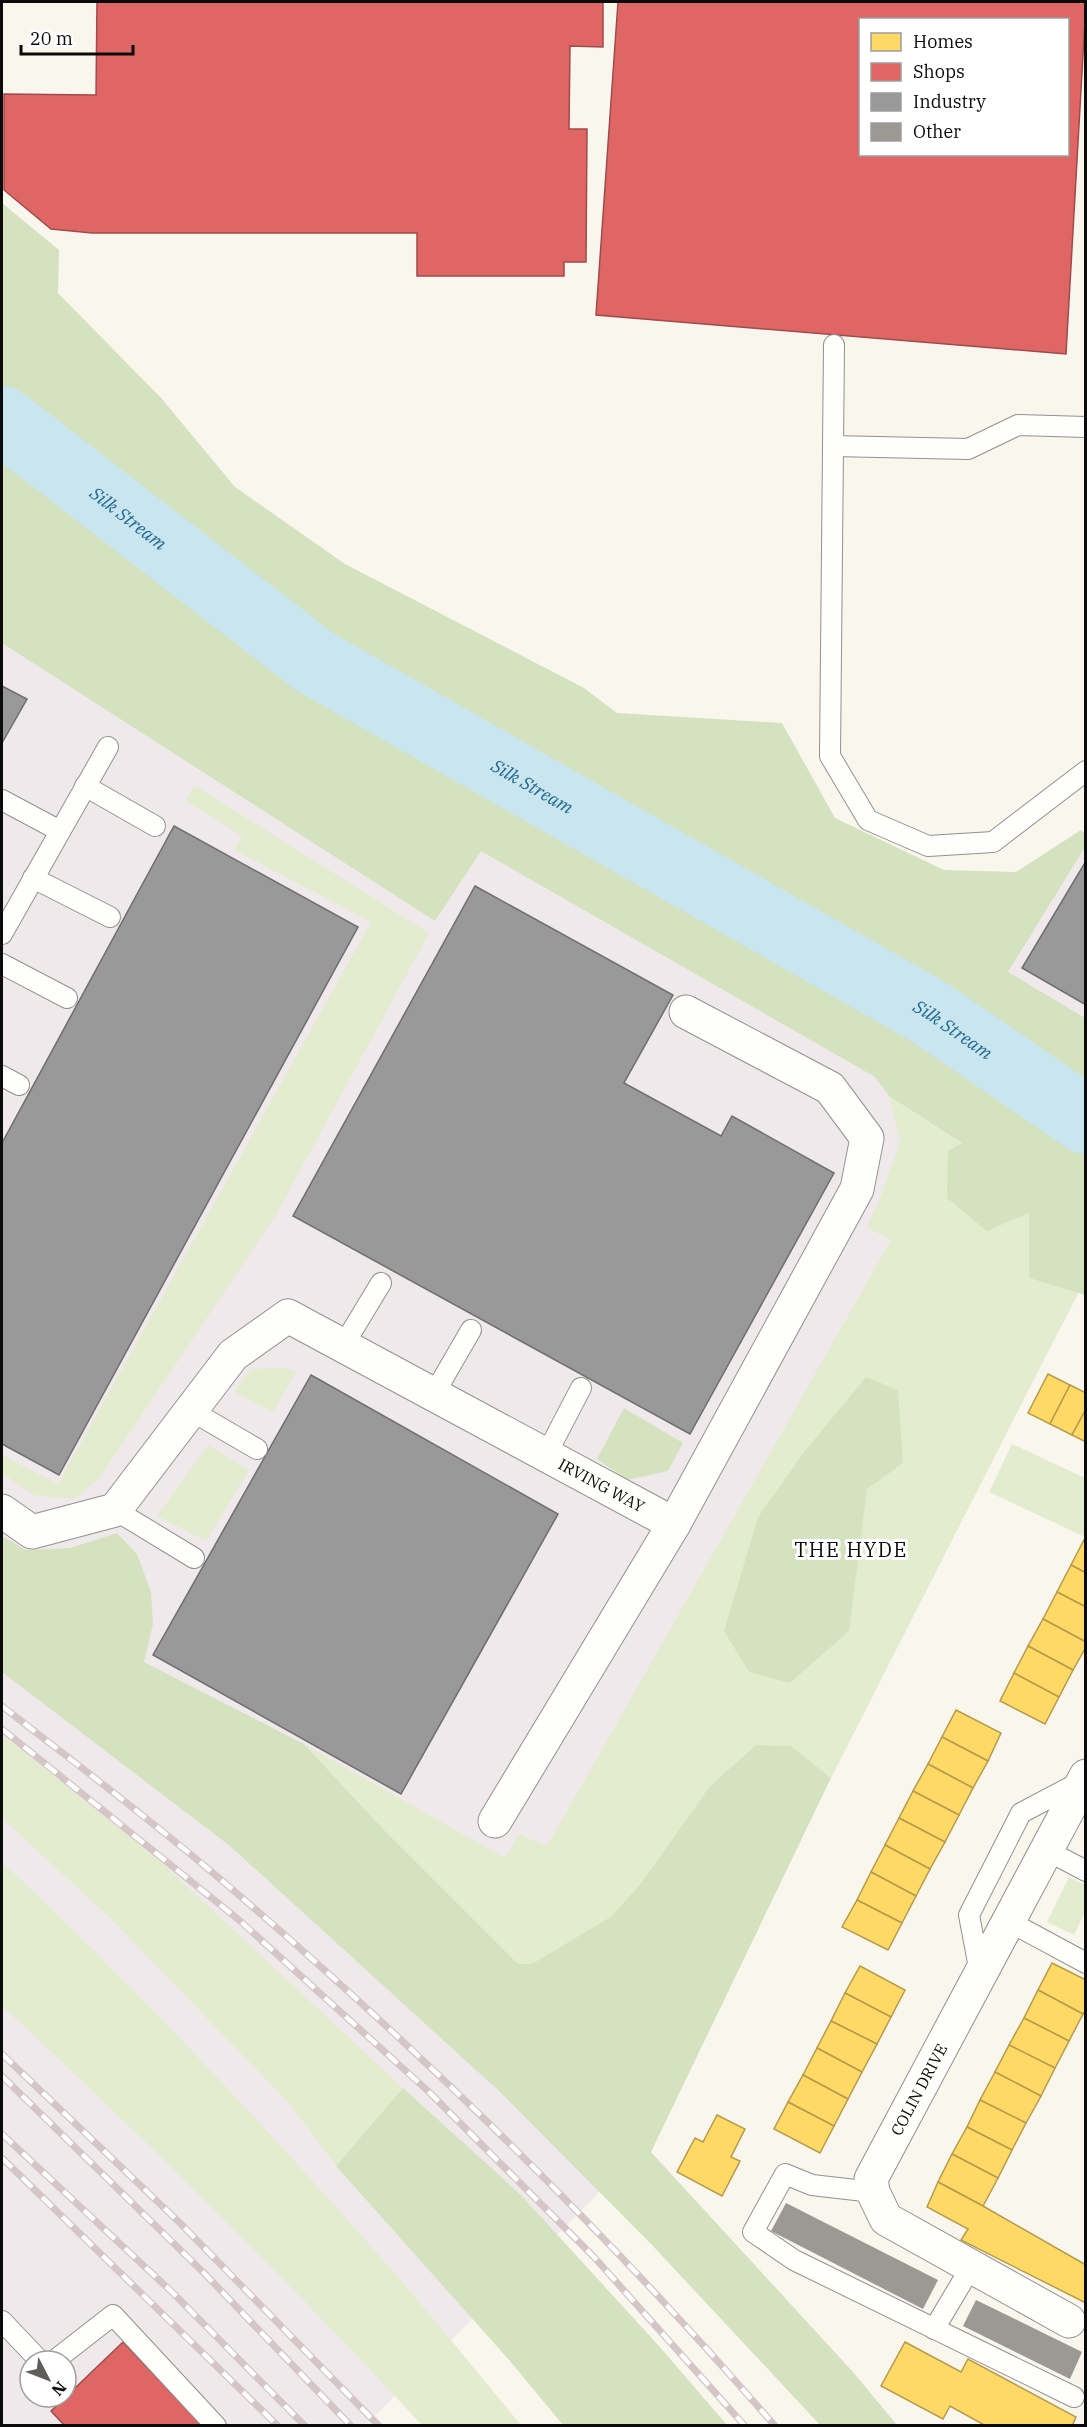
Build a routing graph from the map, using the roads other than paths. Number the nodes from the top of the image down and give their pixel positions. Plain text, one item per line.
1 (834, 345) dead end
2 (1086, 427) edge
3 (833, 446) junction
4 (108, 747) dead end
5 (1086, 771) edge
6 (85, 786) junction
7 (2, 800) edge
8 (155, 825) dead end
9 (60, 831) junction
10 (33, 878) junction
11 (110, 917) dead end
12 (4, 925) edge
13 (2, 964) edge
14 (67, 998) dead end
15 (686, 1012) dead end
16 (381, 1283) dead end
17 (471, 1330) dead end
18 (343, 1346) junction
19 (581, 1388) dead end
20 (434, 1394) junction
21 (190, 1410) junction
22 (256, 1449) dead end
23 (546, 1455) junction
24 (115, 1510) junction
25 (2, 1511) edge
26 (674, 1524) junction
27 (194, 1558) dead end
28 (1084, 1778) edge
29 (495, 1821) dead end
30 (1046, 1850) junction
31 (1086, 1871) edge
32 (1008, 1921) junction
33 (1086, 1963) edge
34 (980, 1973) junction
35 (873, 2192) junction
36 (971, 2267) junction
37 (2, 2321) edge
38 (1069, 2321) dead end
39 (934, 2329) junction
40 (29, 2349) edge
41 (69, 2349) edge
42 (1074, 2397) dead end
43 (216, 2426) edge

1 - 3 lane
2 - 3 lane
3 - 5 lane
4 - 6 lane
6 - 8 lane
6 - 9 lane
7 - 9 lane
9 - 10 lane
10 - 11 lane
10 - 12 lane
13 - 14 lane
15 - 26 street
16 - 18 lane
17 - 20 lane
18 - 20 street, IRVING WAY
18 - 21 street, IRVING WAY
19 - 23 lane
20 - 23 street, IRVING WAY
21 - 22 lane
21 - 24 street, IRVING WAY
23 - 26 street, IRVING WAY
24 - 25 street
24 - 27 lane
26 - 29 street
28 - 30 street, COLIN DRIVE
28 - 34 lane
30 - 31 lane
30 - 32 street, COLIN DRIVE
32 - 33 lane
32 - 34 street, COLIN DRIVE
34 - 35 street, COLIN DRIVE
35 - 36 street
35 - 39 lane
36 - 38 street
36 - 39 lane
37 - 40 lane
39 - 42 lane
41 - 43 lane

